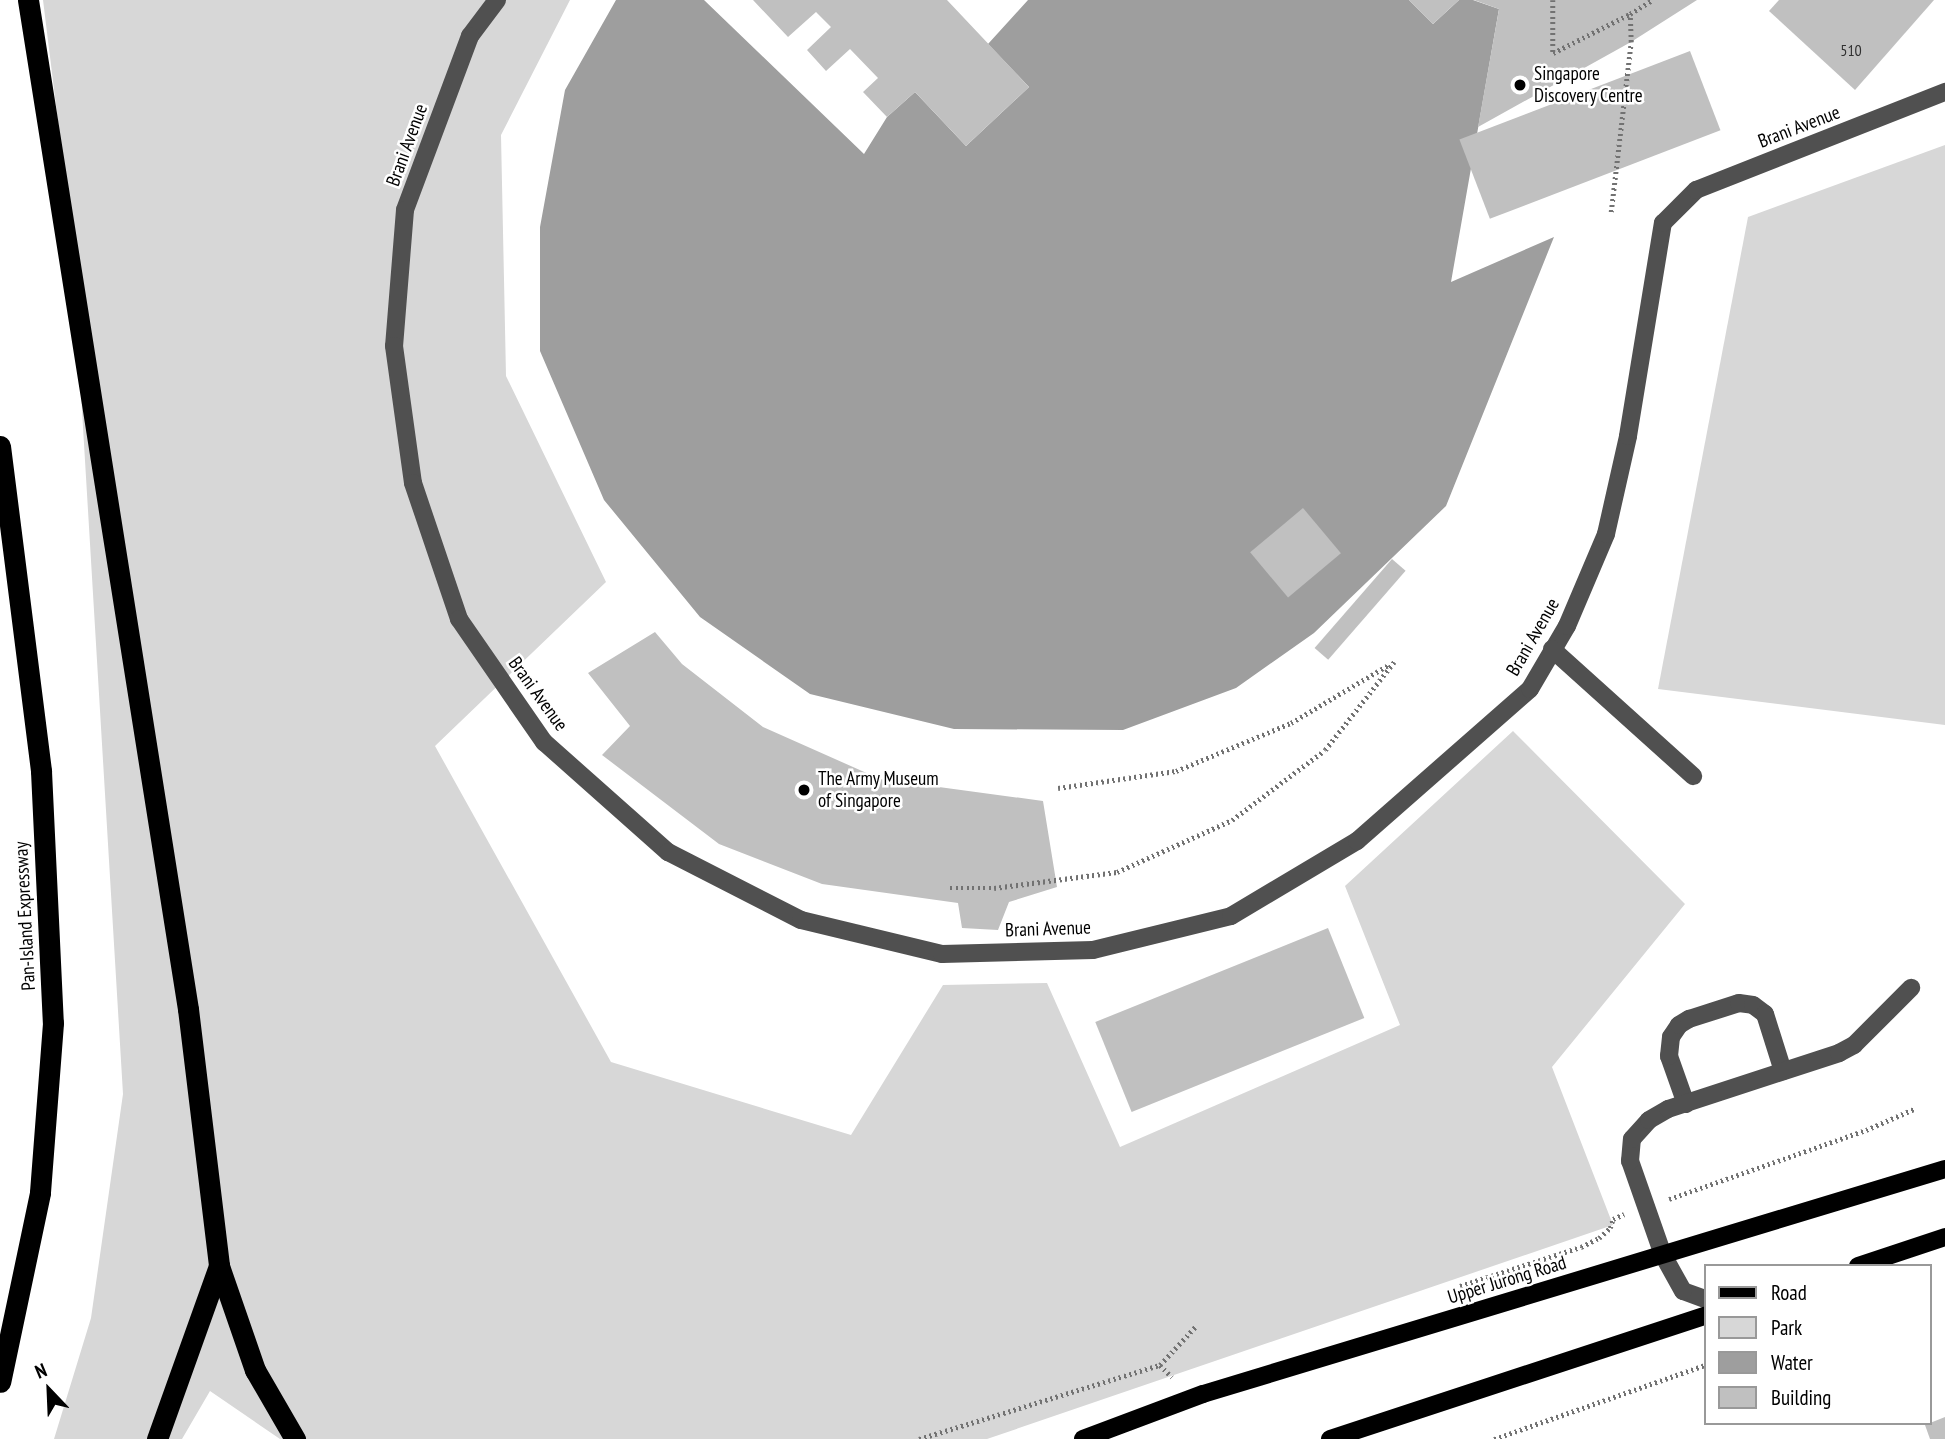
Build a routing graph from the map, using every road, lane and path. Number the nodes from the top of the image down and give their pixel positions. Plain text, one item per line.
1 (28, 0) edge
2 (497, 0) edge
3 (1553, 0) edge
4 (1652, 0) edge
5 (1630, 14) junction
6 (1945, 92) edge
7 (1611, 212) dead end
8 (0, 446) edge
9 (1552, 649) junction
10 (1693, 776) dead end
11 (1058, 788) dead end
12 (950, 888) dead end
13 (1911, 988) dead end
14 (1783, 1071) junction
15 (1686, 1104) junction
16 (1914, 1110) dead end
17 (1945, 1169) edge
18 (1646, 1207) junction
19 (1945, 1237) edge
20 (1663, 1255) junction
21 (1864, 1264) edge
22 (219, 1266) junction
23 (1451, 1289) dead end
24 (1703, 1298) edge
25 (1703, 1317) edge
26 (1196, 1326) dead end
27 (1160, 1365) junction
28 (1703, 1366) edge
29 (1177, 1378) dead end
30 (0, 1382) edge
31 (157, 1439) edge
32 (295, 1439) edge
33 (919, 1439) edge
34 (1083, 1439) edge
35 (1330, 1439) edge
36 (1494, 1439) edge

1 - 22 highway
2 - 9 lane, Brani Avenue
3 - 5 path
4 - 5 path
5 - 7 path
6 - 9 lane, Brani Avenue
8 - 30 highway, Pan-Island Expressway
9 - 10 lane
11 - 12 path
13 - 14 lane
14 - 15 lane
14 - 15 lane
15 - 18 lane
16 - 18 path
17 - 20 main road, Upper Jurong Road
18 - 20 lane
18 - 23 path
19 - 21 main road
20 - 24 lane
20 - 34 main road, Upper Jurong Road
22 - 31 highway
22 - 32 highway
25 - 35 main road
26 - 27 path
27 - 29 path
27 - 33 path
28 - 36 path

